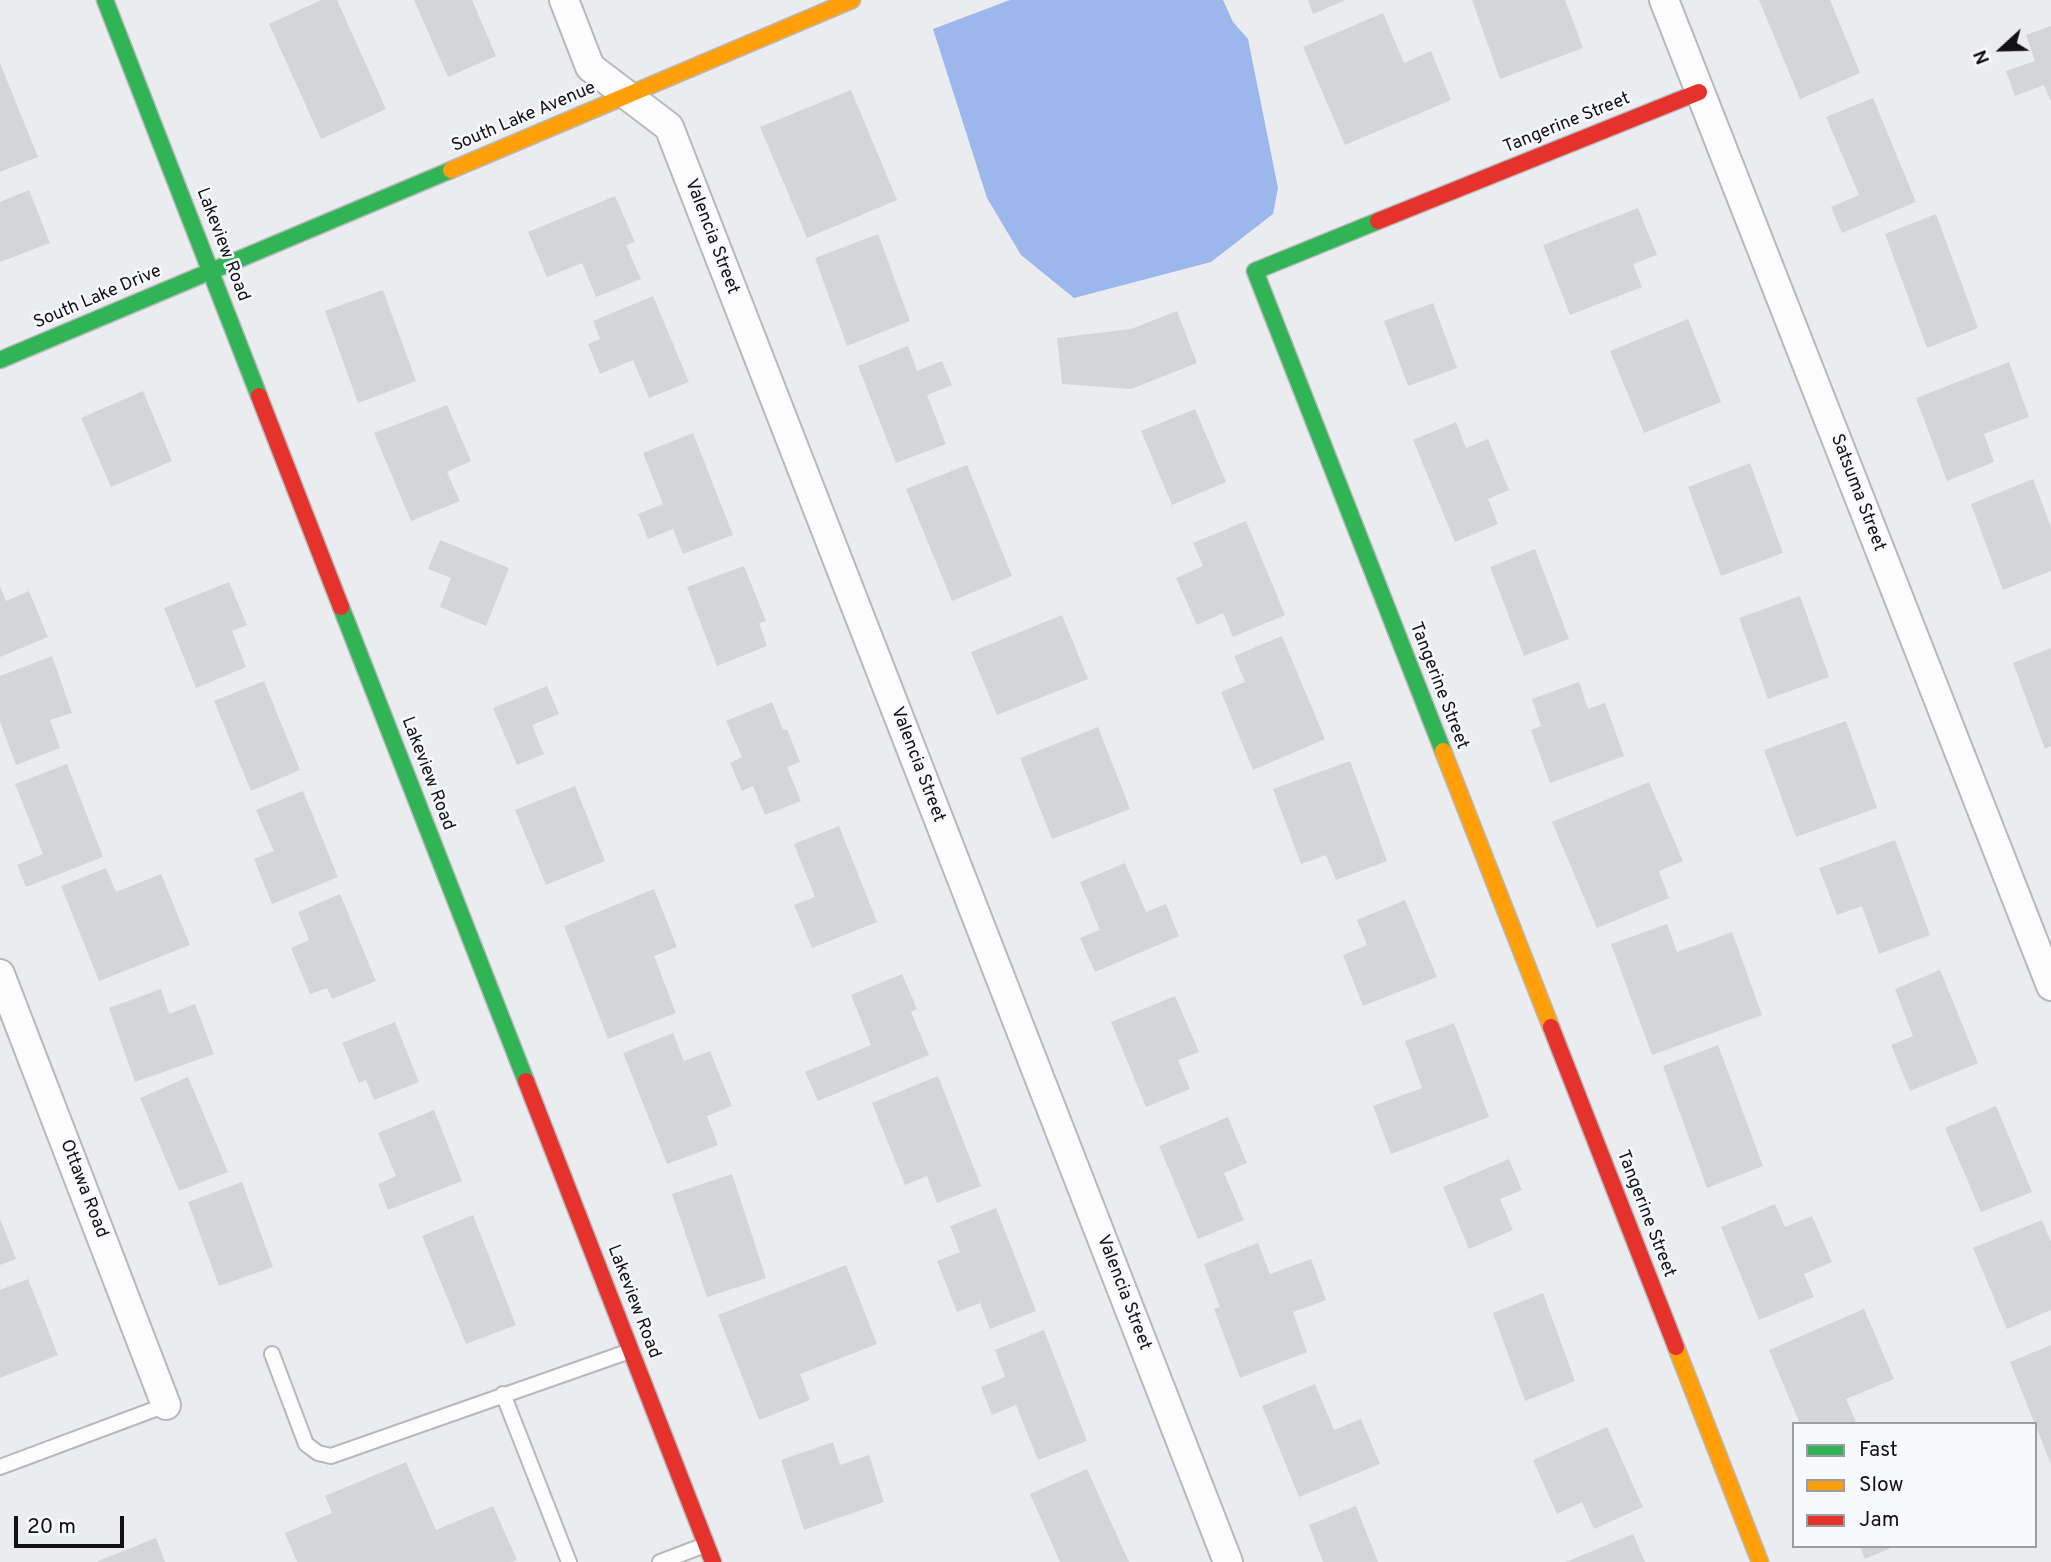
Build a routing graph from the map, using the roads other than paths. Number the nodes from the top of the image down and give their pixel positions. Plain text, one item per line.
1 (105, 0) edge
2 (564, 0) edge
3 (852, 0) edge
4 (1664, 0) edge
5 (1699, 92) junction
6 (628, 94) junction
7 (211, 270) junction
8 (0, 360) edge
9 (0, 974) edge
10 (2051, 986) edge
11 (631, 1351) junction
12 (271, 1354) dead end
13 (503, 1394) junction
14 (166, 1405) joint
15 (0, 1467) edge
16 (707, 1545) junction
17 (569, 1562) edge
18 (660, 1562) edge
19 (713, 1562) edge
20 (1228, 1562) edge
21 (1760, 1562) edge

1 - 7 street, Lakeview Road
2 - 6 street, Valencia Street
3 - 6 street, South Lake Avenue
4 - 5 street, Satsuma Street
5 - 10 street, Satsuma Street
5 - 21 street, Tangerine Street
6 - 7 street, South Lake Avenue
6 - 20 street, Valencia Street
7 - 8 street, South Lake Drive
7 - 11 street, Lakeview Road
9 - 14 street, Ottawa Road
11 - 13 lane
11 - 16 street, Lakeview Road
12 - 13 lane
13 - 17 lane
14 - 15 lane
16 - 18 lane
16 - 19 street, Lakeview Road

